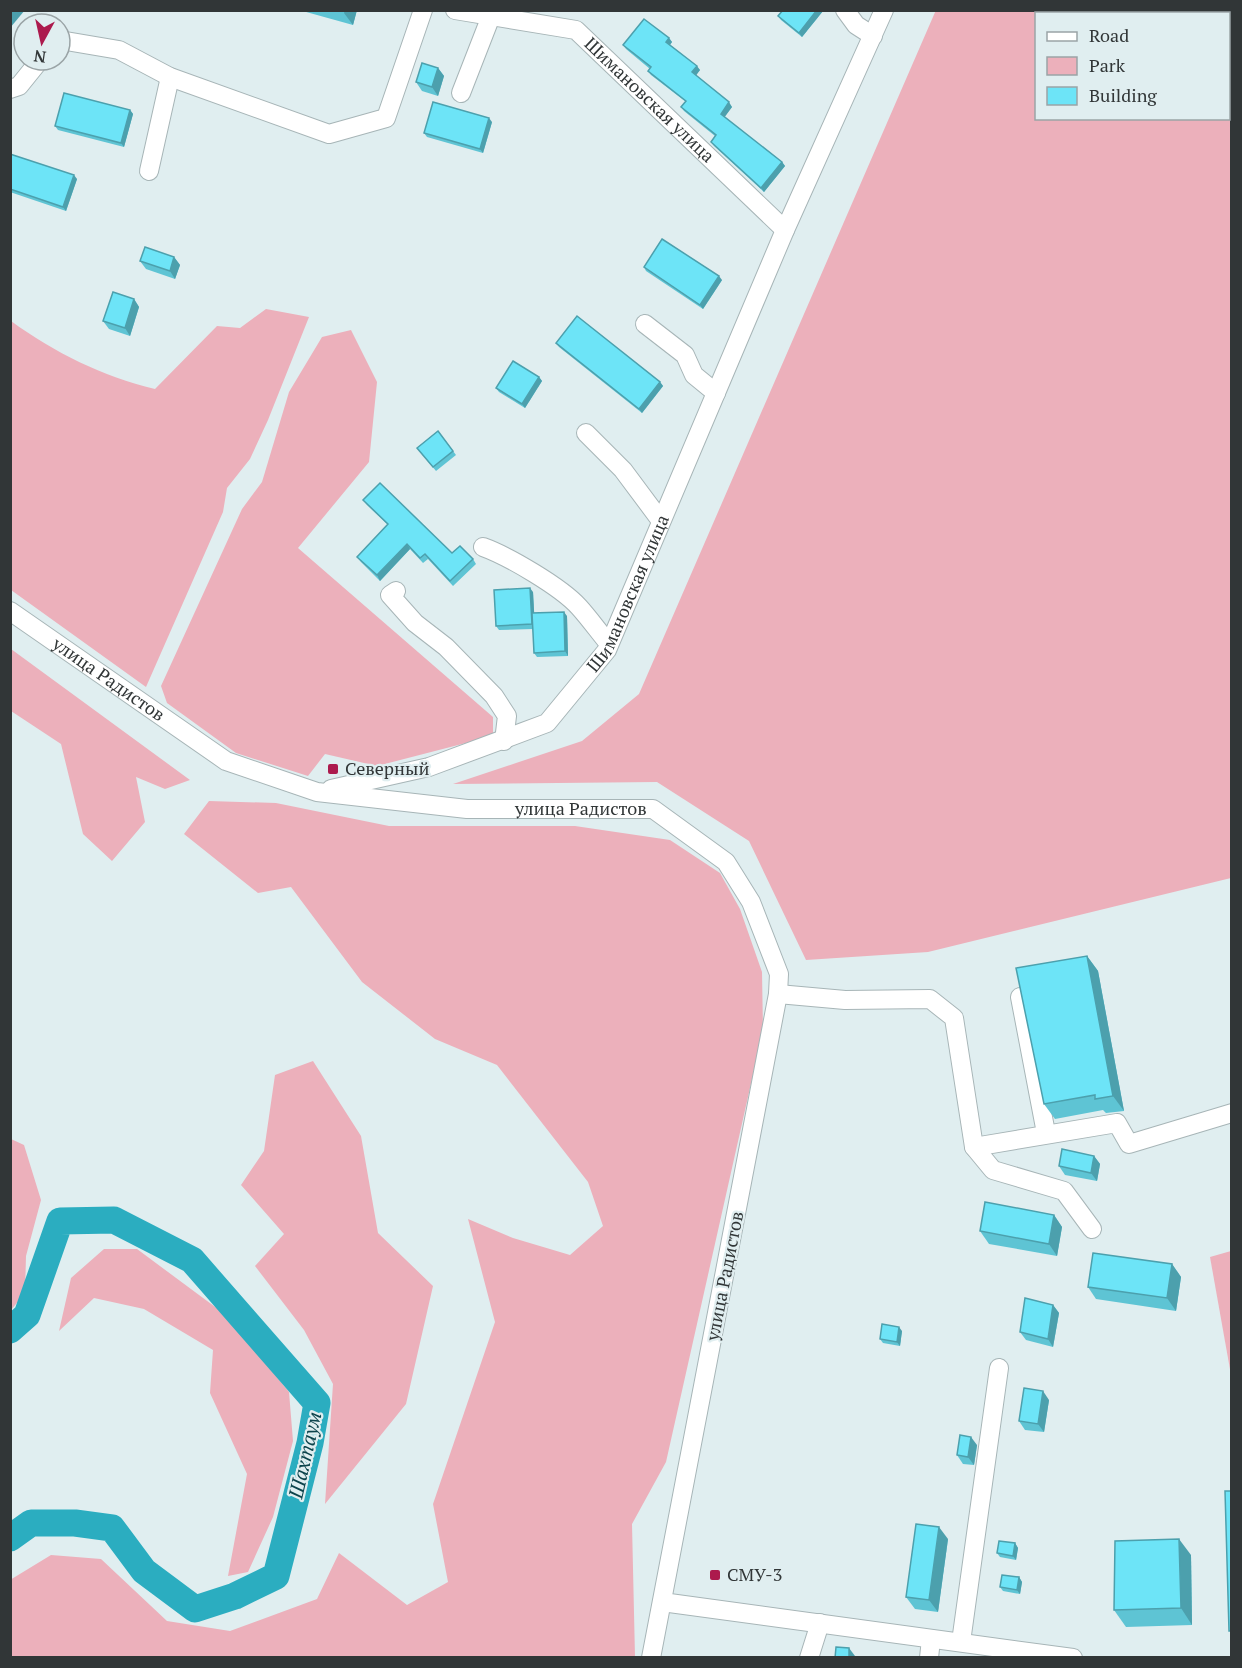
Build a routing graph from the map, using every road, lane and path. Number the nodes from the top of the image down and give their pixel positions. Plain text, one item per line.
1 (423, 10) edge
2 (455, 10) edge
3 (845, 10) edge
4 (884, 10) edge
5 (491, 16) junction
6 (873, 36) junction
7 (72, 42) edge
8 (30, 72) edge
9 (170, 77) junction
10 (10, 89) edge
11 (461, 93) dead end
12 (149, 171) dead end
13 (785, 230) junction
14 (645, 324) dead end
15 (716, 393) junction
16 (586, 433) dead end
17 (661, 521) junction
18 (483, 547) dead end
19 (396, 591) dead end
20 (10, 611) edge
21 (609, 644) junction
22 (504, 741) junction
23 (317, 792) junction
24 (778, 994) junction
25 (1020, 997) edge
26 (1232, 1113) edge
27 (1046, 1133) junction
28 (974, 1147) junction
29 (1092, 1229) dead end
30 (999, 1368) dead end
31 (662, 1602) junction
32 (820, 1623) junction
33 (931, 1638) junction
34 (961, 1642) junction
35 (1045, 1656) edge
36 (651, 1658) edge
37 (809, 1658) edge
38 (929, 1658) edge
39 (1073, 1658) edge

1 - 9 street
2 - 5 street, Шимановская улица
3 - 6 street
4 - 6 street, Шимановская улица
5 - 11 street
5 - 13 street, Шимановская улица
6 - 13 street, Шимановская улица
7 - 9 street
8 - 10 street
9 - 12 street
13 - 15 street, Шимановская улица
14 - 15 street
15 - 17 street, Шимановская улица
16 - 17 street
17 - 21 street, Шимановская улица
18 - 21 street
19 - 22 street
20 - 23 street, улица Радистов
21 - 22 street, Шимановская улица
22 - 23 street, Шимановская улица
23 - 24 street, улица Радистов
24 - 28 street
24 - 31 street, улица Радистов
25 - 27 street
26 - 27 street
27 - 28 street
28 - 29 street
30 - 34 street
31 - 32 street
31 - 36 street, улица Радистов
32 - 33 street
32 - 37 street
33 - 34 street
33 - 38 street
34 - 35 street
35 - 39 street

